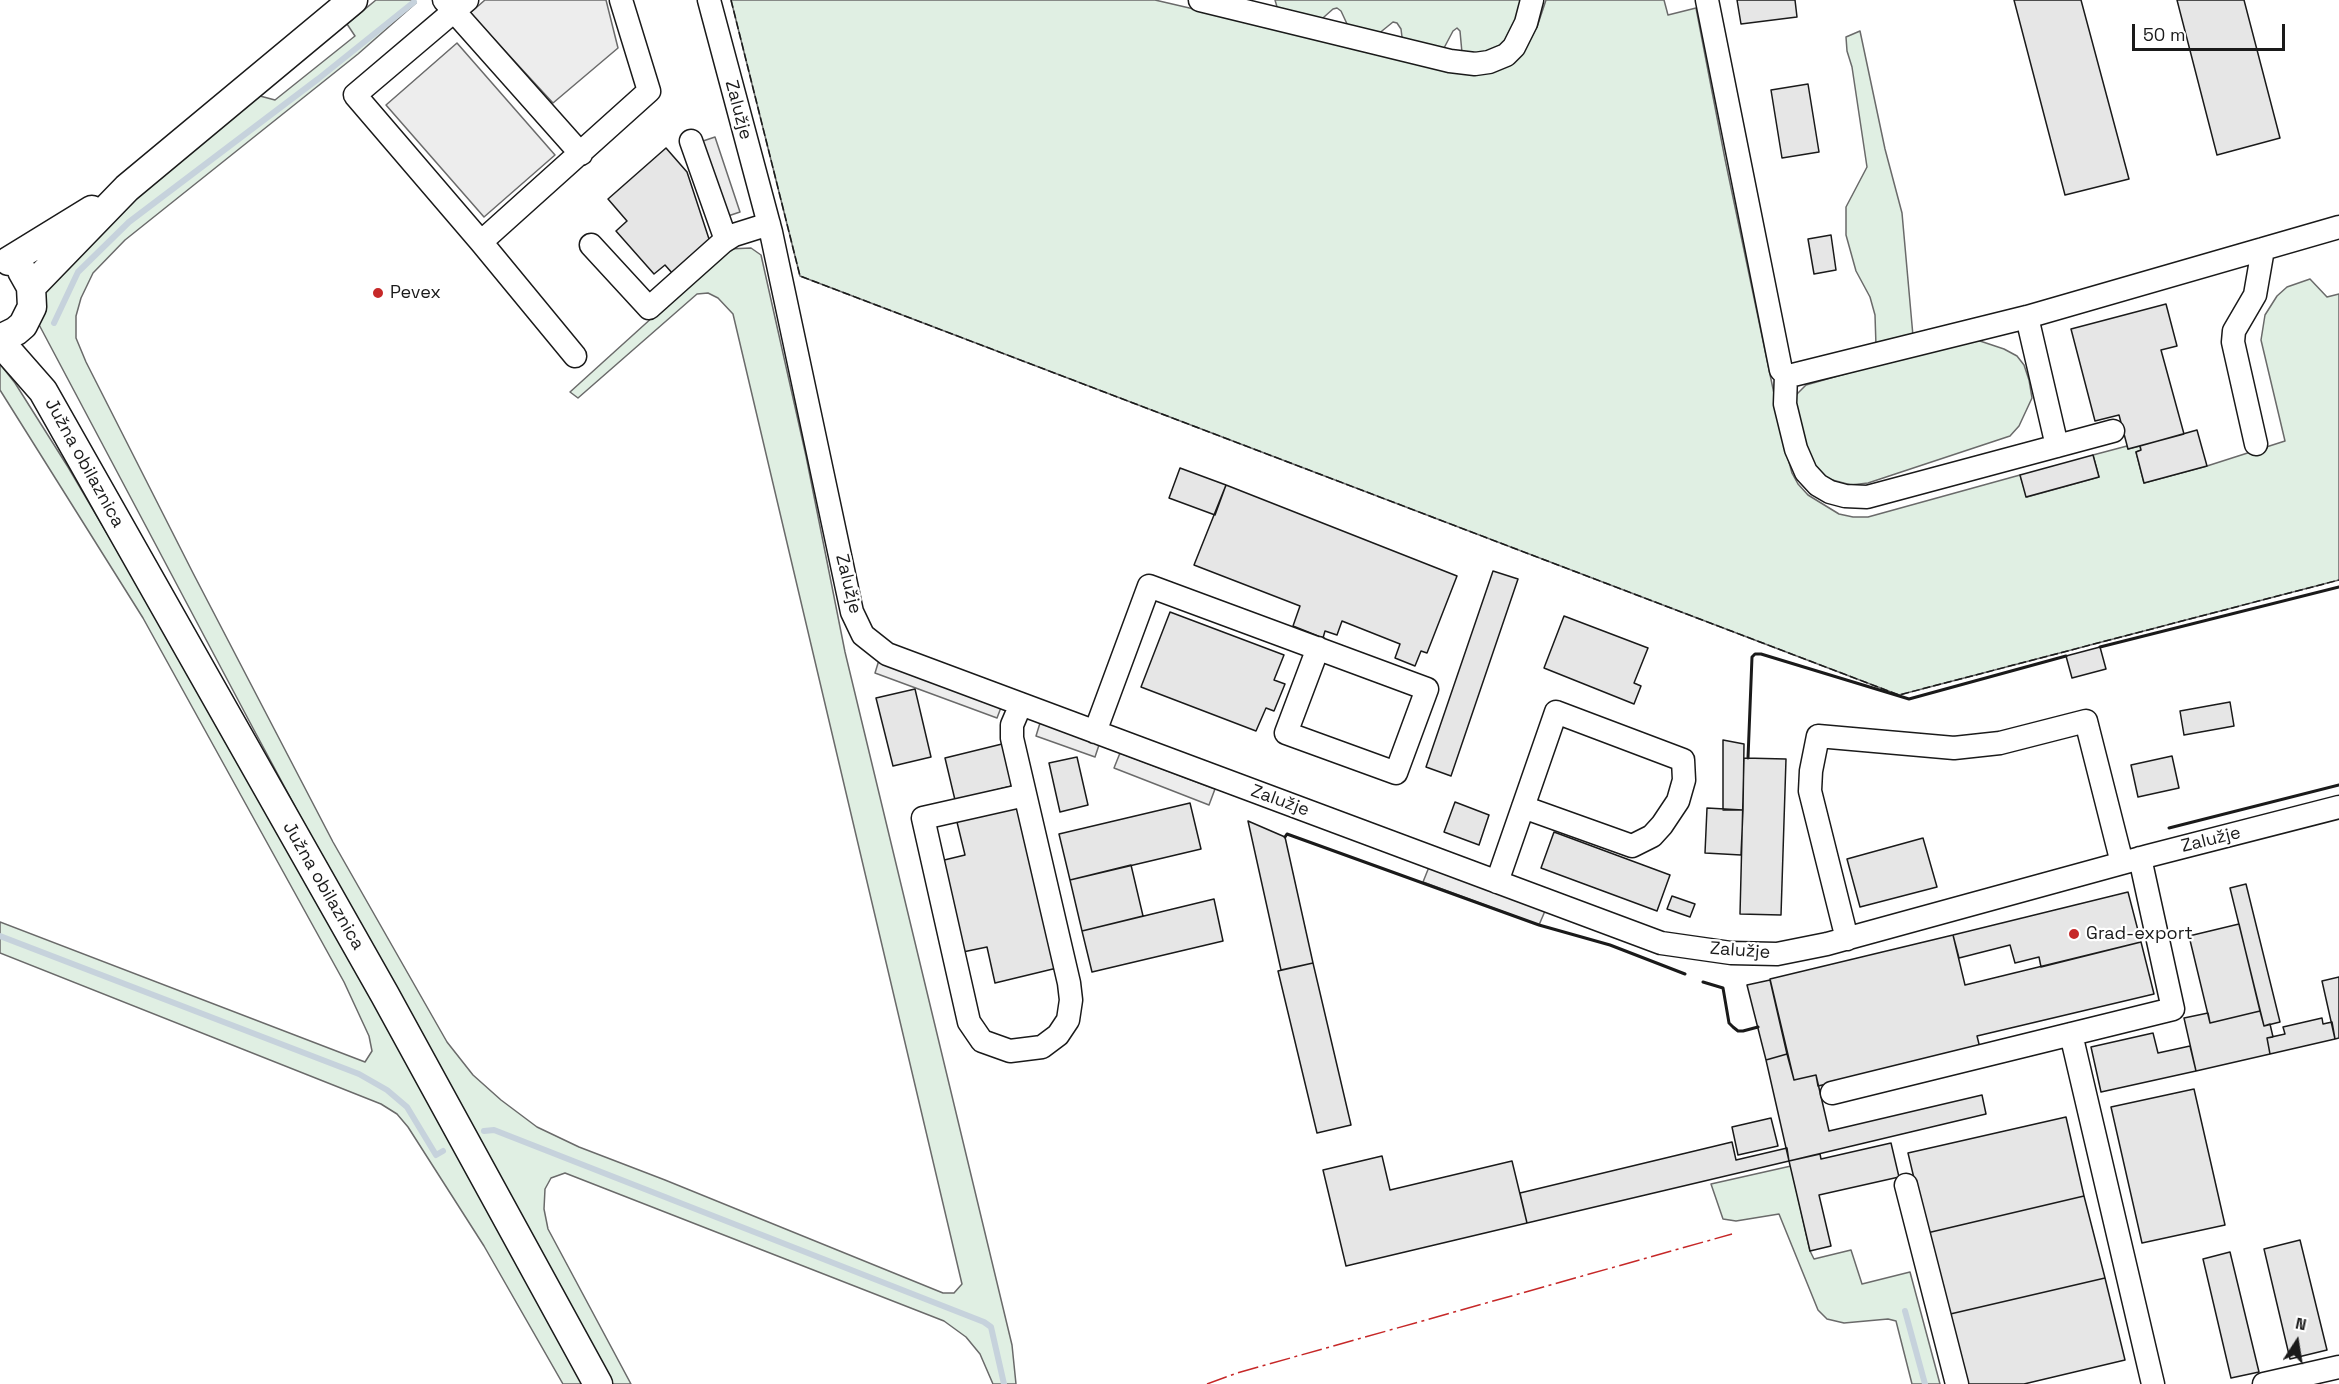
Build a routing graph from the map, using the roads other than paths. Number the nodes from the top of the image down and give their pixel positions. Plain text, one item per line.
1 (353, 0) edge
2 (621, 0) edge
3 (709, 0) edge
4 (1200, 0) edge
5 (1532, 0) edge
6 (1707, 0) edge
7 (455, 4) edge
8 (691, 141) dead end
9 (581, 154) junction
10 (127, 188) junction
11 (768, 224) junction
12 (2339, 227) edge
13 (726, 240) junction
14 (481, 242) junction
15 (591, 244) dead end
16 (2263, 249) junction
17 (3, 253) edge
18 (31, 287) junction
19 (2027, 317) junction
20 (8, 335) edge
21 (575, 356) dead end
22 (1786, 375) junction
23 (2112, 431) dead end
24 (2256, 444) dead end
25 (2057, 446) junction
26 (1317, 648) junction
27 (1022, 704) junction
28 (1095, 732) junction
29 (1025, 795) junction
30 (1523, 807) junction
31 (2339, 807) edge
32 (2131, 861) junction
33 (1497, 882) junction
34 (1847, 939) junction
35 (2071, 1034) junction
36 (1832, 1093) dead end
37 (1906, 1185) dead end
38 (2339, 1367) edge
39 (598, 1384) edge
40 (1957, 1384) edge
41 (2153, 1384) edge
42 (2264, 1384) edge

1 - 10 main road
2 - 9 street
3 - 11 street, Zalužje
4 - 5 street
6 - 22 street
7 - 9 street
7 - 14 street
8 - 13 street
9 - 14 street
10 - 17 main road
10 - 18 main road
11 - 13 street
11 - 27 street, Zalužje
12 - 16 street
13 - 15 street
14 - 21 street
16 - 19 street
16 - 24 street
17 - 18 main road
18 - 20 main road, Južna obilaznica
19 - 22 street
19 - 25 street
20 - 39 main road, Južna obilaznica
22 - 25 street
23 - 25 street
26 - 26 street
26 - 28 street
27 - 28 street, Zalužje
27 - 29 street
28 - 33 street, Zalužje
29 - 29 street
30 - 30 street
30 - 33 street
31 - 32 street, Zalužje
32 - 34 street, Zalužje
32 - 34 street
32 - 35 street
33 - 34 street, Zalužje
35 - 36 street
35 - 41 street
37 - 40 street
38 - 42 street

